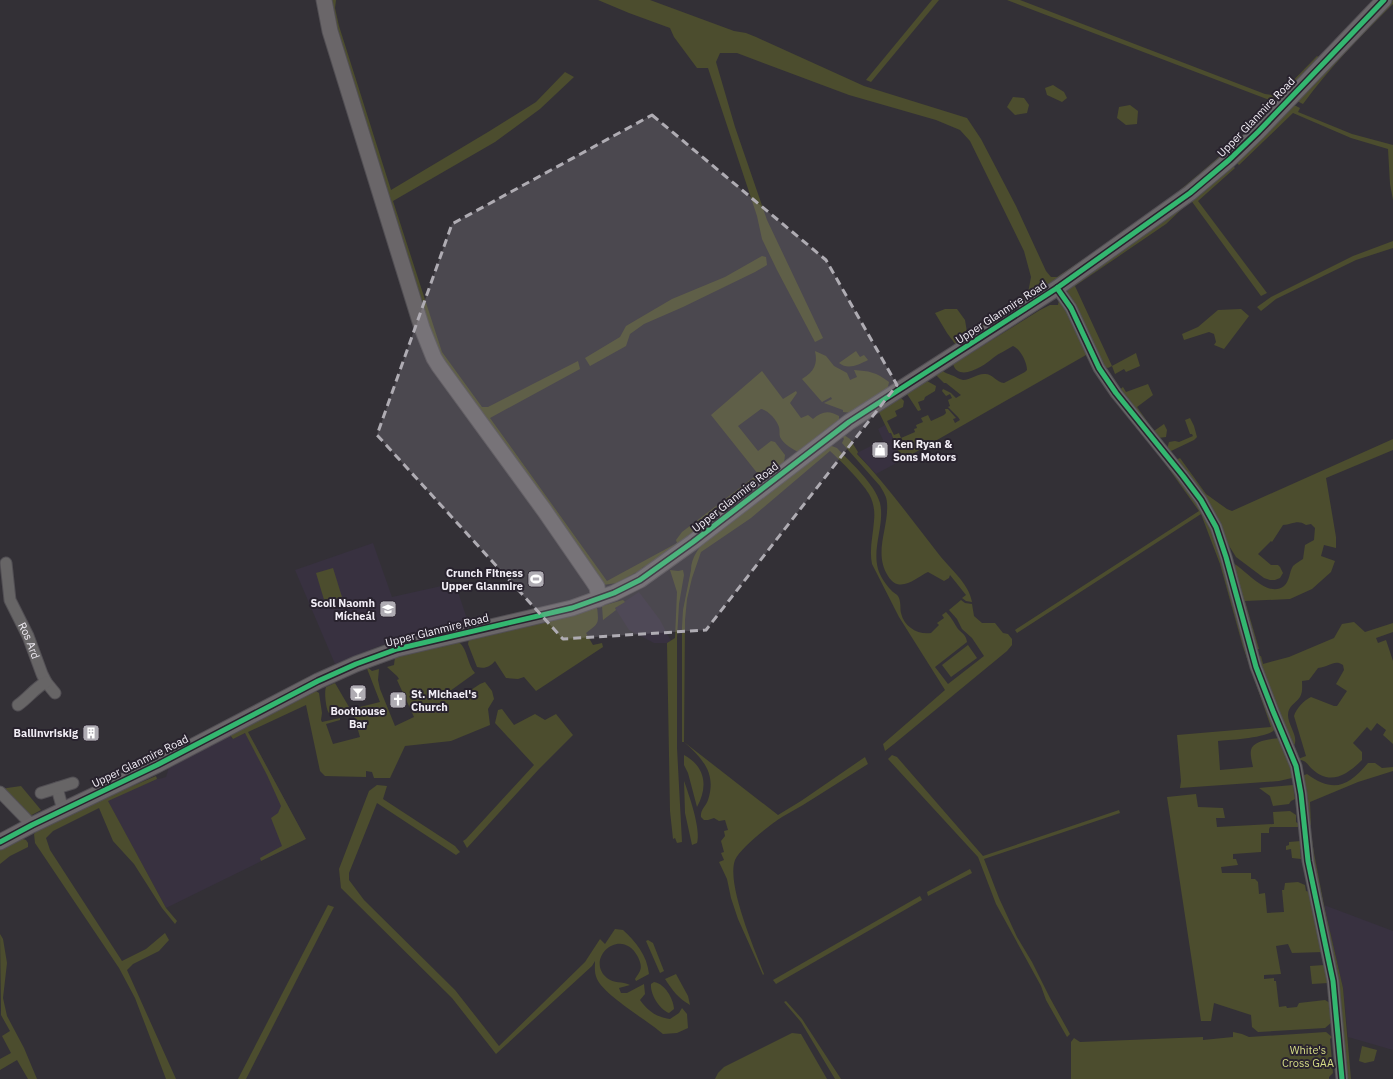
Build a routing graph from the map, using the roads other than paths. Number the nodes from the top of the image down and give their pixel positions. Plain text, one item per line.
1 (324, 0) edge
2 (1384, 0) edge
3 (1056, 288) junction
4 (6, 563) dead end
5 (599, 598) junction
6 (5, 602) edge
7 (46, 682) junction
8 (55, 693) dead end
9 (18, 705) dead end
10 (73, 783) dead end
11 (57, 788) junction
12 (0, 792) edge
13 (41, 793) dead end
14 (63, 810) junction
15 (32, 825) junction
16 (0, 842) edge
17 (1342, 1079) edge

1 - 5 main road
2 - 3 main road, Upper Glanmire Road
3 - 5 main road, Upper Glanmire Road
3 - 17 street
4 - 6 street, Ros Ard
5 - 14 main road, Upper Glanmire Road
6 - 7 street, Ros Ard
7 - 8 street, Ros Ard
7 - 9 street
10 - 11 street
11 - 13 street
11 - 14 street
12 - 15 street
14 - 15 main road, Upper Glanmire Road
15 - 16 main road, Upper Glanmire Road

